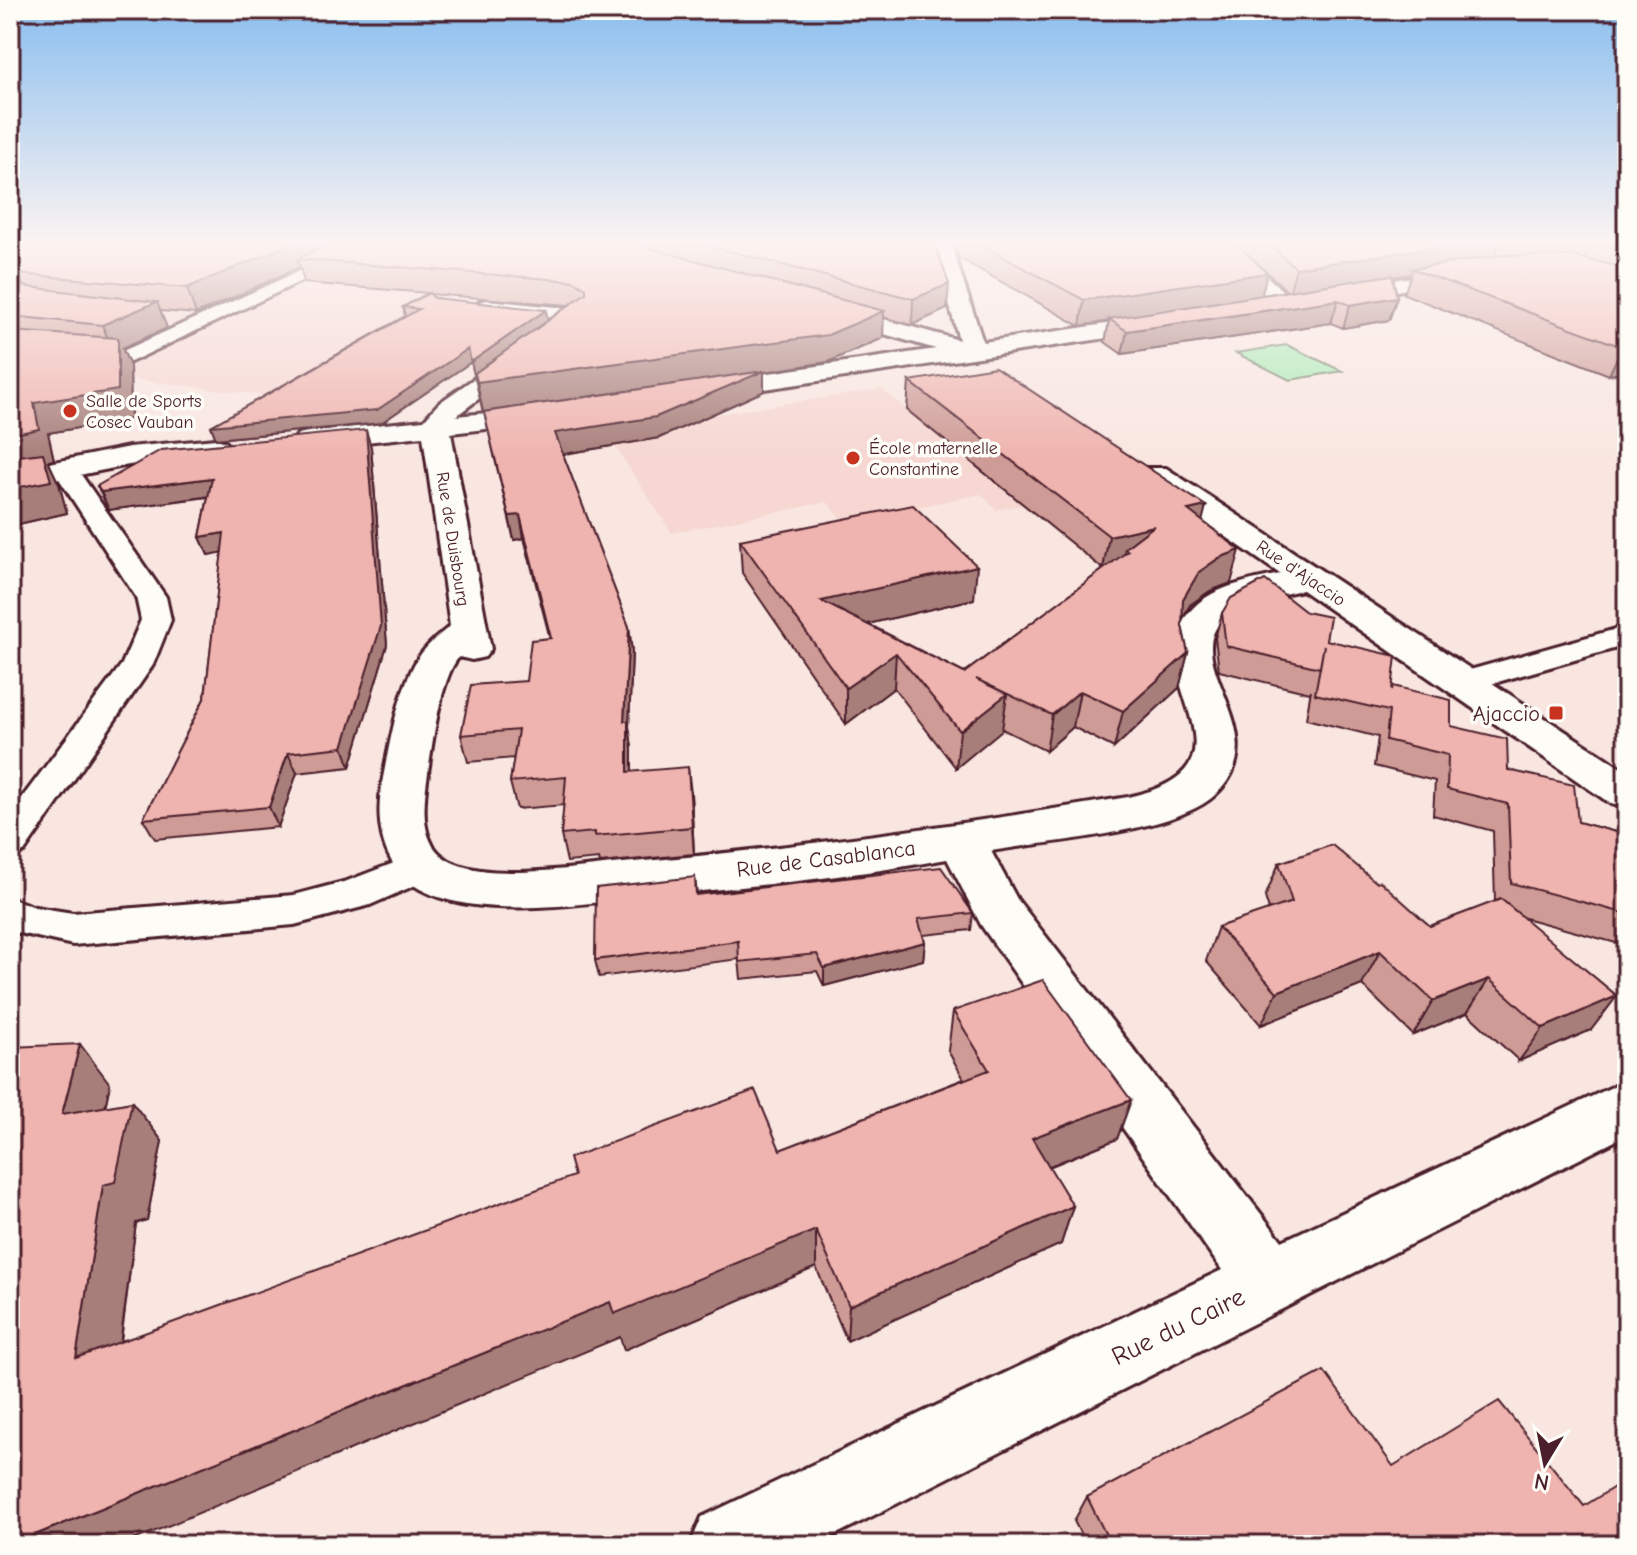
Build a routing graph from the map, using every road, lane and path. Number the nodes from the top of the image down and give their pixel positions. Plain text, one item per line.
1 (221, 314) edge
2 (553, 314) edge
3 (837, 314) edge
4 (962, 314) edge
5 (156, 318) edge
6 (1191, 318) edge
7 (200, 323) junction
8 (10, 349) edge
9 (974, 353) junction
10 (1013, 379) edge
11 (680, 394) edge
12 (573, 411) edge
13 (436, 429) junction
14 (287, 442) edge
15 (239, 446) edge
16 (1123, 453) edge
17 (64, 468) junction
18 (10, 480) edge
19 (1308, 578) junction
20 (1627, 635) edge
21 (1463, 682) junction
22 (1627, 793) edge
23 (961, 840) junction
24 (10, 842) edge
25 (420, 867) junction
26 (10, 914) edge
27 (1627, 1106) edge
28 (1270, 1281) junction
29 (751, 1540) edge

1 - 7 lane
2 - 13 street
3 - 9 street
4 - 9 street
5 - 7 lane
6 - 9 street
7 - 8 lane
9 - 10 street
9 - 11 street
12 - 13 street
13 - 14 street
13 - 25 street, Rue de Duisbourg
15 - 17 street
16 - 19 street, Rue d'Ajaccio
17 - 18 street
17 - 24 lane
19 - 21 street, Rue d'Ajaccio
19 - 23 street, Rue de Casablanca
20 - 21 lane
21 - 22 street, Rue d'Ajaccio
23 - 25 street, Rue de Casablanca
23 - 28 street
25 - 26 lane
27 - 28 street, Rue du Caire
28 - 29 street, Rue du Caire

